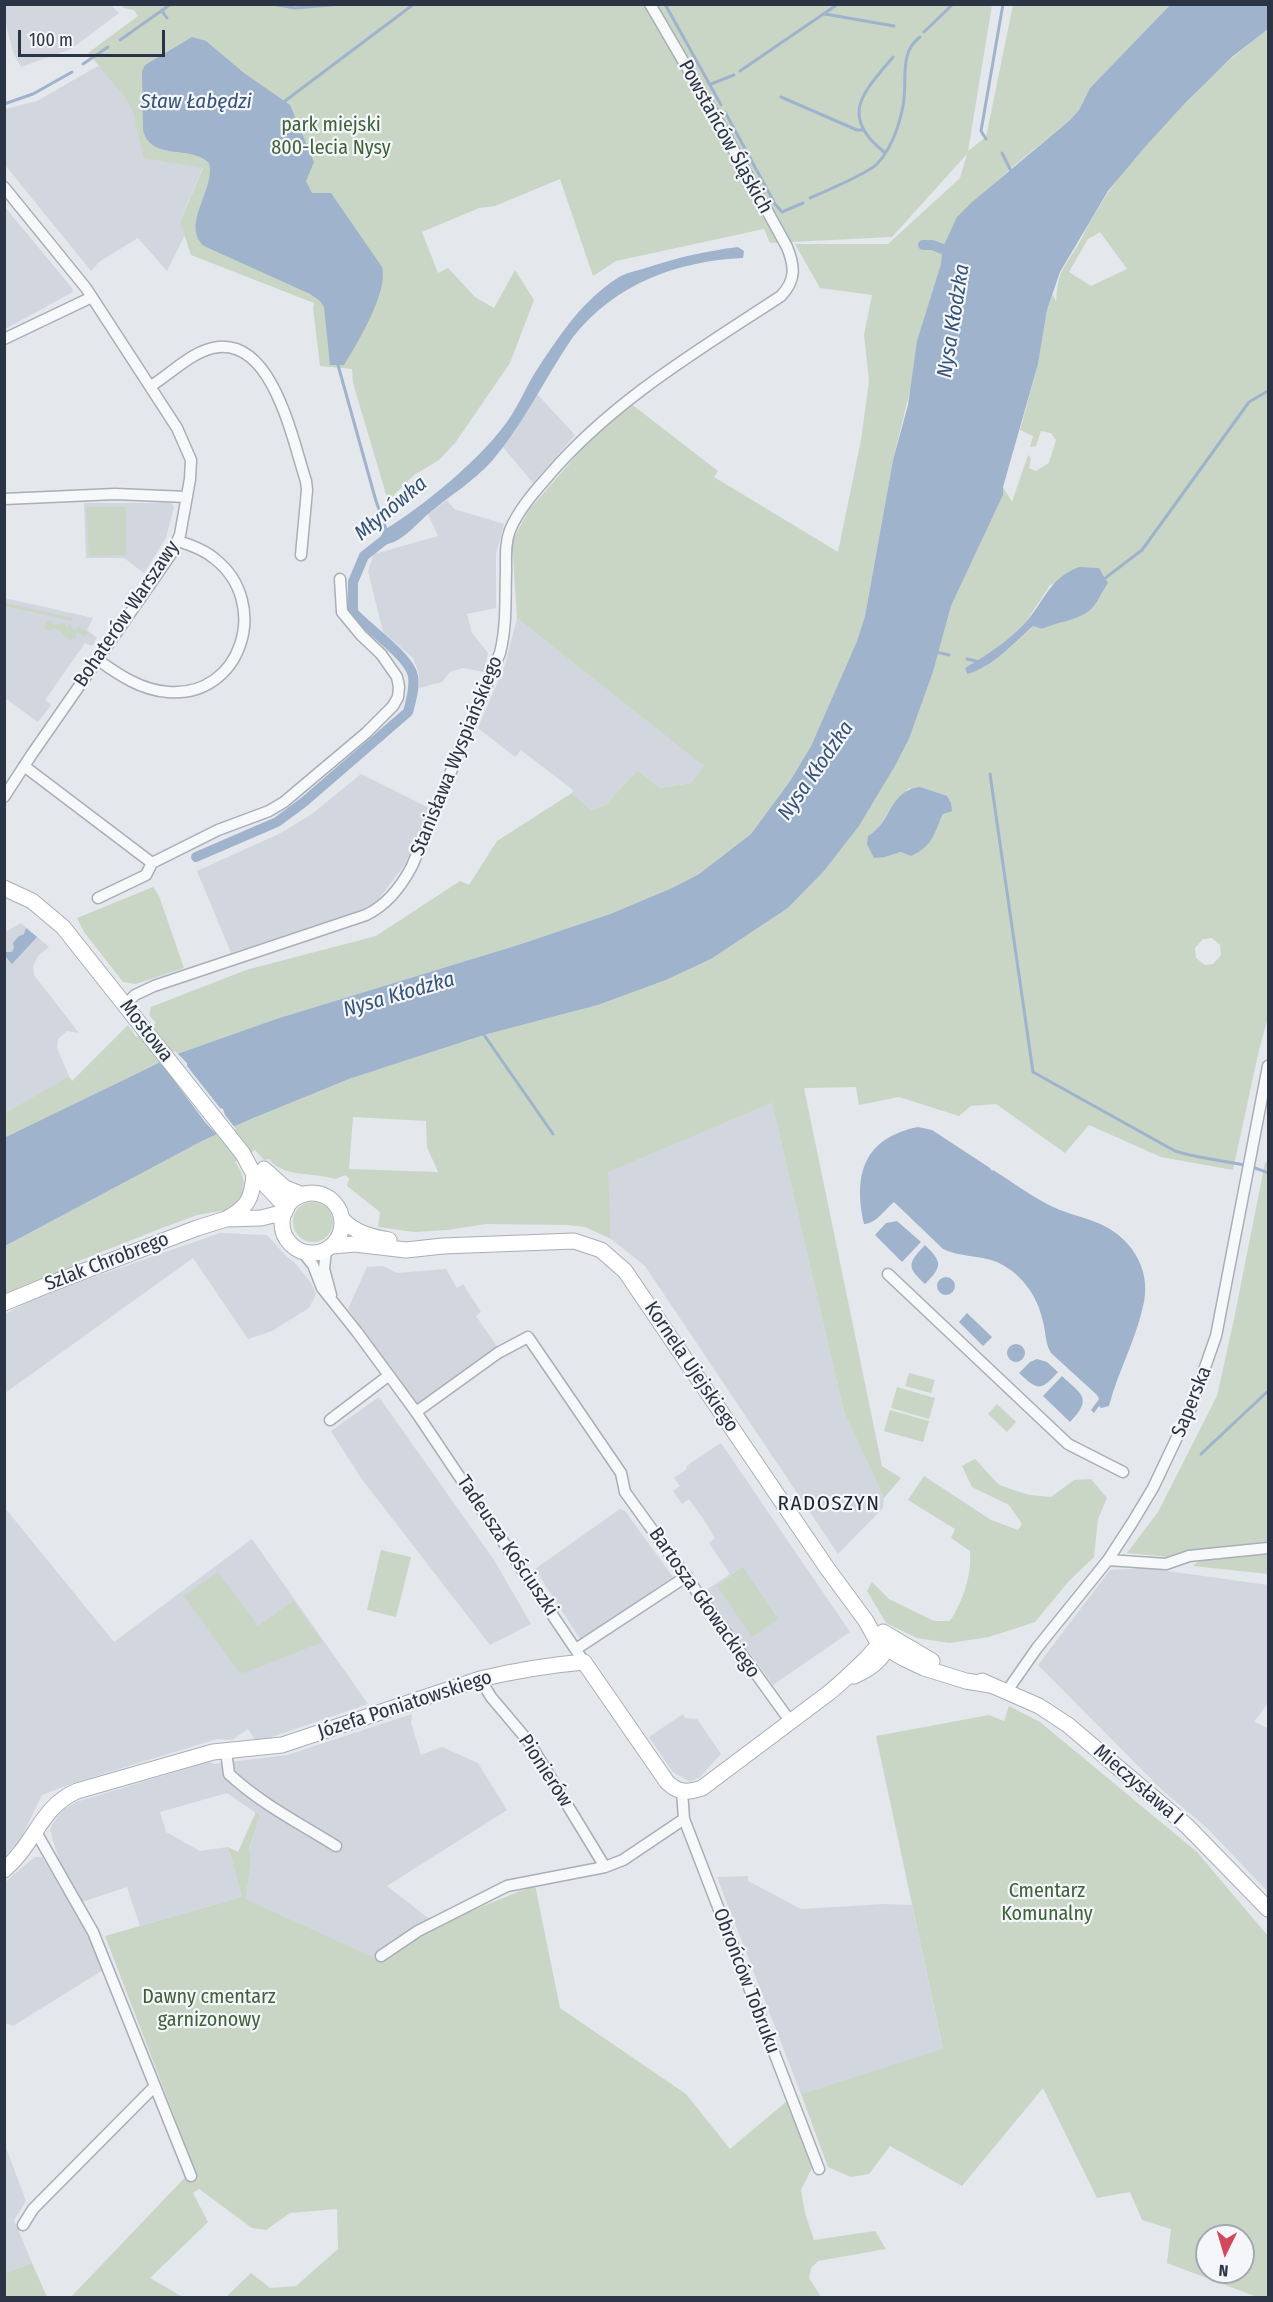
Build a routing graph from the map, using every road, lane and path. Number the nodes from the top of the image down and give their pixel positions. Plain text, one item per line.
1 (650, 4) edge
2 (4, 187) edge
3 (794, 272) joint
4 (92, 297) junction
5 (4, 339) edge
6 (151, 386) junction
7 (187, 497) junction
8 (4, 499) edge
9 (178, 541) junction
10 (301, 555) dead end
11 (340, 579) dead end
12 (98, 660) junction
13 (24, 766) junction
14 (4, 797) edge
15 (152, 863) junction
16 (4, 888) edge
17 (4, 898) edge
18 (98, 898) dead end
19 (45, 912) junction
20 (126, 1004) junction
21 (1269, 1066) edge
22 (250, 1163) junction
23 (303, 1195) junction
24 (286, 1210) junction
25 (226, 1219) junction
26 (342, 1219) junction
27 (211, 1224) junction
28 (285, 1235) junction
29 (443, 1246) junction
30 (329, 1248) junction
31 (301, 1250) junction
32 (888, 1274) dead end
33 (332, 1299) junction
34 (4, 1303) edge
35 (388, 1376) junction
36 (416, 1413) junction
37 (330, 1420) dead end
38 (1123, 1472) dead end
39 (1269, 1548) edge
40 (1108, 1560) junction
41 (687, 1576) junction
42 (885, 1643) junction
43 (580, 1656) junction
44 (924, 1668) junction
45 (870, 1669) junction
46 (480, 1679) junction
47 (843, 1681) junction
48 (990, 1685) junction
49 (1007, 1691) junction
50 (790, 1721) junction
51 (226, 1751) junction
52 (682, 1791) junction
53 (684, 1819) junction
54 (36, 1832) junction
55 (336, 1846) dead end
56 (605, 1867) junction
57 (4, 1870) edge
58 (1269, 1909) edge
59 (381, 1956) dead end
60 (155, 2086) junction
61 (819, 2169) dead end
62 (191, 2176) dead end
63 (23, 2225) dead end

1 - 3 street, Powstańców Śląskich
2 - 4 street, Bohaterów Warszawy
3 - 20 street, Stanisława Wyspiańskiego
4 - 5 street
4 - 6 street, Bohaterów Warszawy
6 - 7 street, Bohaterów Warszawy
6 - 10 street
7 - 8 street
7 - 9 street, Bohaterów Warszawy
9 - 12 street, Bohaterów Warszawy
9 - 12 street
11 - 15 street
12 - 13 street, Bohaterów Warszawy
13 - 14 street, Bohaterów Warszawy
13 - 15 street
15 - 18 street
16 - 19 main road
17 - 19 main road
19 - 20 main road, Mostowa
20 - 22 main road, Mostowa
21 - 40 street, Saperska
22 - 23 main road, Mostowa
22 - 24 main road, Mostowa
22 - 25 main road
23 - 24 main road
23 - 26 main road
24 - 25 main road, Szlak Chrobrego
24 - 28 main road
25 - 27 main road, Szlak Chrobrego
26 - 29 main road, Kornela Ujejskiego
26 - 30 main road
27 - 28 main road, Szlak Chrobrego
27 - 34 main road, Szlak Chrobrego
28 - 31 main road
29 - 30 main road, Kornela Ujejskiego
29 - 42 main road, Kornela Ujejskiego
30 - 31 main road
30 - 33 street, Tadeusza Kościuszki
31 - 33 street, Tadeusza Kościuszki
32 - 38 street
33 - 35 street, Tadeusza Kościuszki
35 - 36 street, Tadeusza Kościuszki
35 - 37 street
36 - 41 street, Bartosza Głowackiego
36 - 43 street, Tadeusza Kościuszki
39 - 40 street
40 - 49 street, Saperska
41 - 43 street
41 - 50 street, Bartosza Głowackiego
42 - 44 main road, Mieczysława I
42 - 45 main road
42 - 47 main road
42 - 48 main road, Mieczysława I
43 - 46 main road, Józefa Poniatowskiego
43 - 52 main road, Tadeusza Kościuszki
44 - 45 main road
44 - 48 main road, Mieczysława I
45 - 47 main road
46 - 51 main road, Józefa Poniatowskiego
46 - 56 street, Pionierów
47 - 50 main road
48 - 49 main road, Mieczysława I
49 - 58 main road, Mieczysława I
50 - 52 main road
51 - 54 main road, Józefa Poniatowskiego
51 - 55 street
52 - 53 street, Obrońców Tobruku
53 - 56 street
53 - 61 street, Obrońców Tobruku
54 - 57 main road, Józefa Poniatowskiego
54 - 60 street
56 - 59 street
60 - 62 street
60 - 63 street

